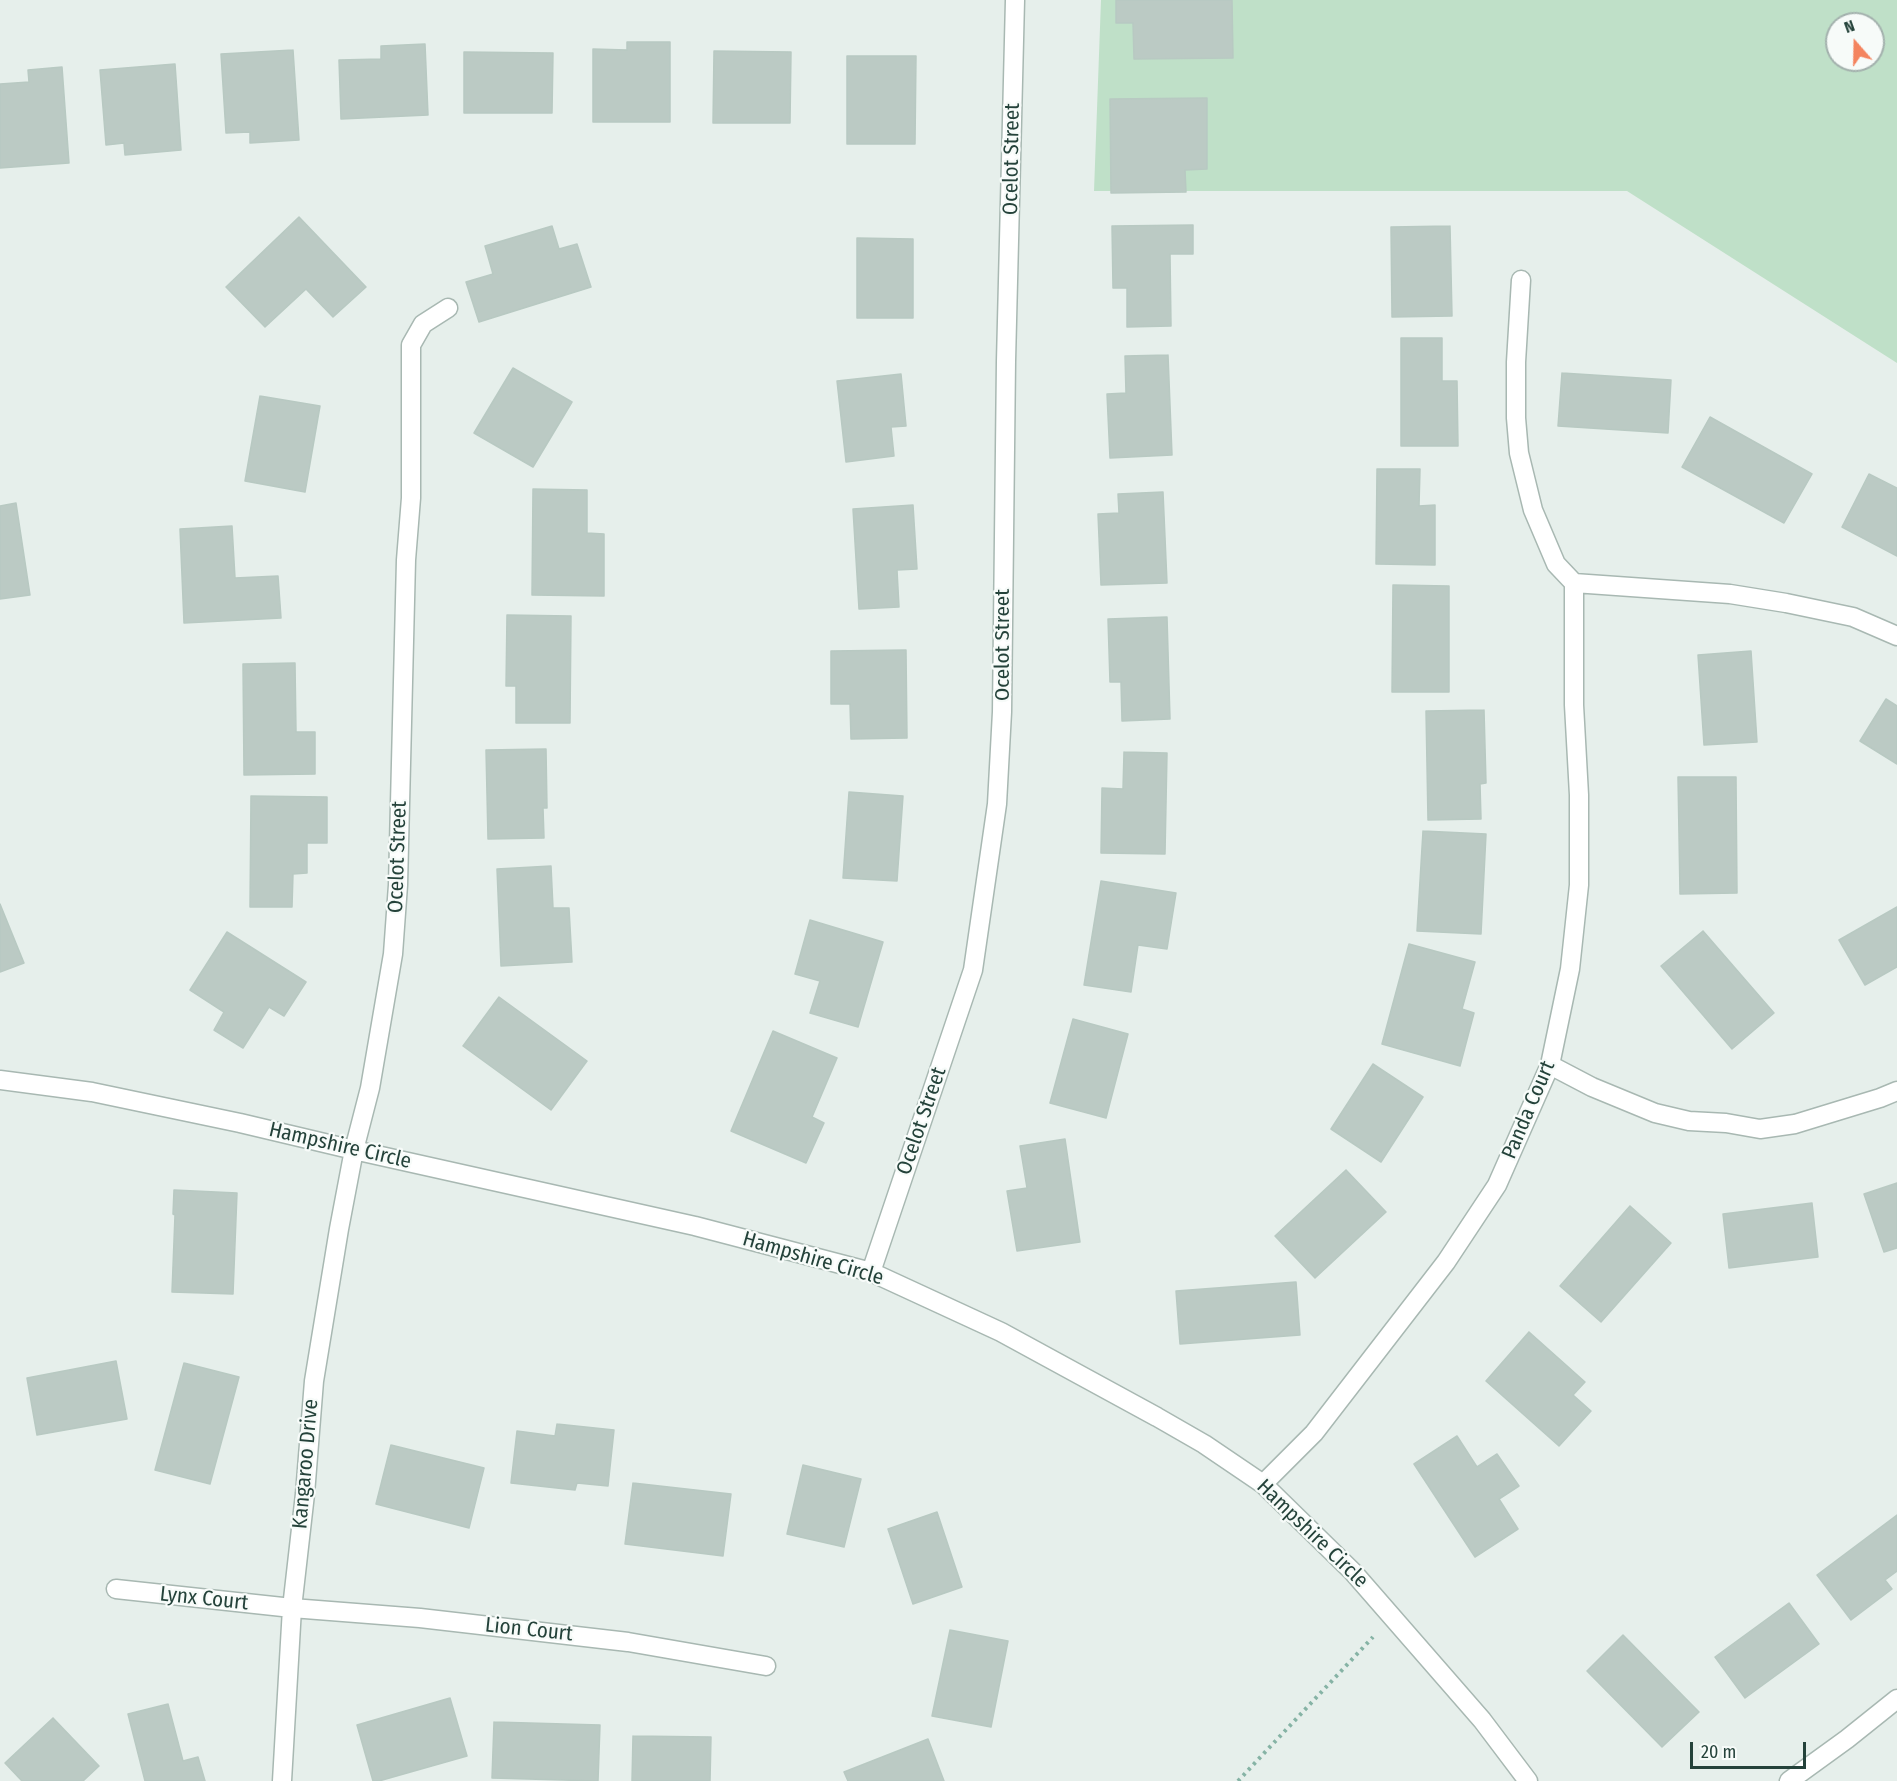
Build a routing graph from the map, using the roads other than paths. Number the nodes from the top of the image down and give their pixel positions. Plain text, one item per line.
1 (1015, 0) edge
2 (1521, 280) dead end
3 (448, 308) dead end
4 (1574, 583) junction
5 (1897, 636) edge
6 (1550, 1065) junction
7 (0, 1080) edge
8 (1897, 1091) edge
9 (354, 1150) junction
10 (871, 1272) junction
11 (1263, 1484) junction
12 (116, 1589) dead end
13 (291, 1608) junction
14 (766, 1666) dead end
15 (1897, 1699) edge
16 (282, 1781) edge
17 (1528, 1781) edge
18 (1789, 1781) edge

1 - 10 street, Ocelot Street
2 - 4 street
3 - 9 street, Ocelot Street
4 - 5 street
4 - 6 street, Panda Court
6 - 8 street
6 - 11 street, Panda Court
7 - 9 street, Hampshire Circle
9 - 10 street, Hampshire Circle
9 - 13 street, Kangaroo Drive
10 - 11 street, Hampshire Circle
11 - 17 street, Hampshire Circle
12 - 13 street, Lynx Court
13 - 14 street, Lion Court
13 - 16 street, Kangaroo Drive
15 - 18 street

